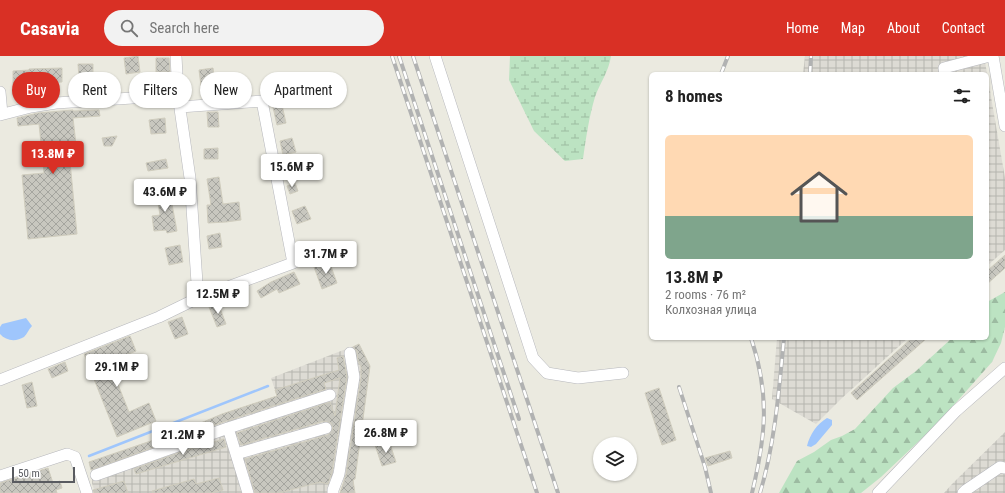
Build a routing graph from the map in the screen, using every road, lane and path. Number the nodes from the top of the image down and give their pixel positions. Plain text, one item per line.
1 (176, 56) edge
2 (435, 56) edge
3 (992, 56) edge
4 (177, 72) edge
5 (945, 72) edge
6 (0, 92) edge
7 (129, 99) edge
8 (192, 106) edge
9 (180, 108) edge
10 (1, 114) edge
11 (1005, 126) edge
12 (198, 298) junction
13 (350, 353) dead end
14 (1005, 368) edge
15 (623, 374) dead end
16 (0, 380) edge
17 (330, 394) dead end
18 (228, 428) junction
19 (326, 428) dead end
20 (236, 454) junction
21 (1005, 468) edge
22 (96, 475) dead end
23 (0, 476) edge
24 (87, 493) edge
25 (248, 493) edge
26 (333, 493) edge
27 (878, 493) edge
28 (963, 493) edge

1 - 4 street
2 - 15 street
3 - 5 street
3 - 11 street
6 - 10 street
7 - 10 street
8 - 12 street
9 - 12 street
12 - 16 street
13 - 26 street
14 - 27 street
17 - 18 street
18 - 20 street
18 - 22 street
19 - 20 street
20 - 25 street
21 - 28 street
23 - 24 street

